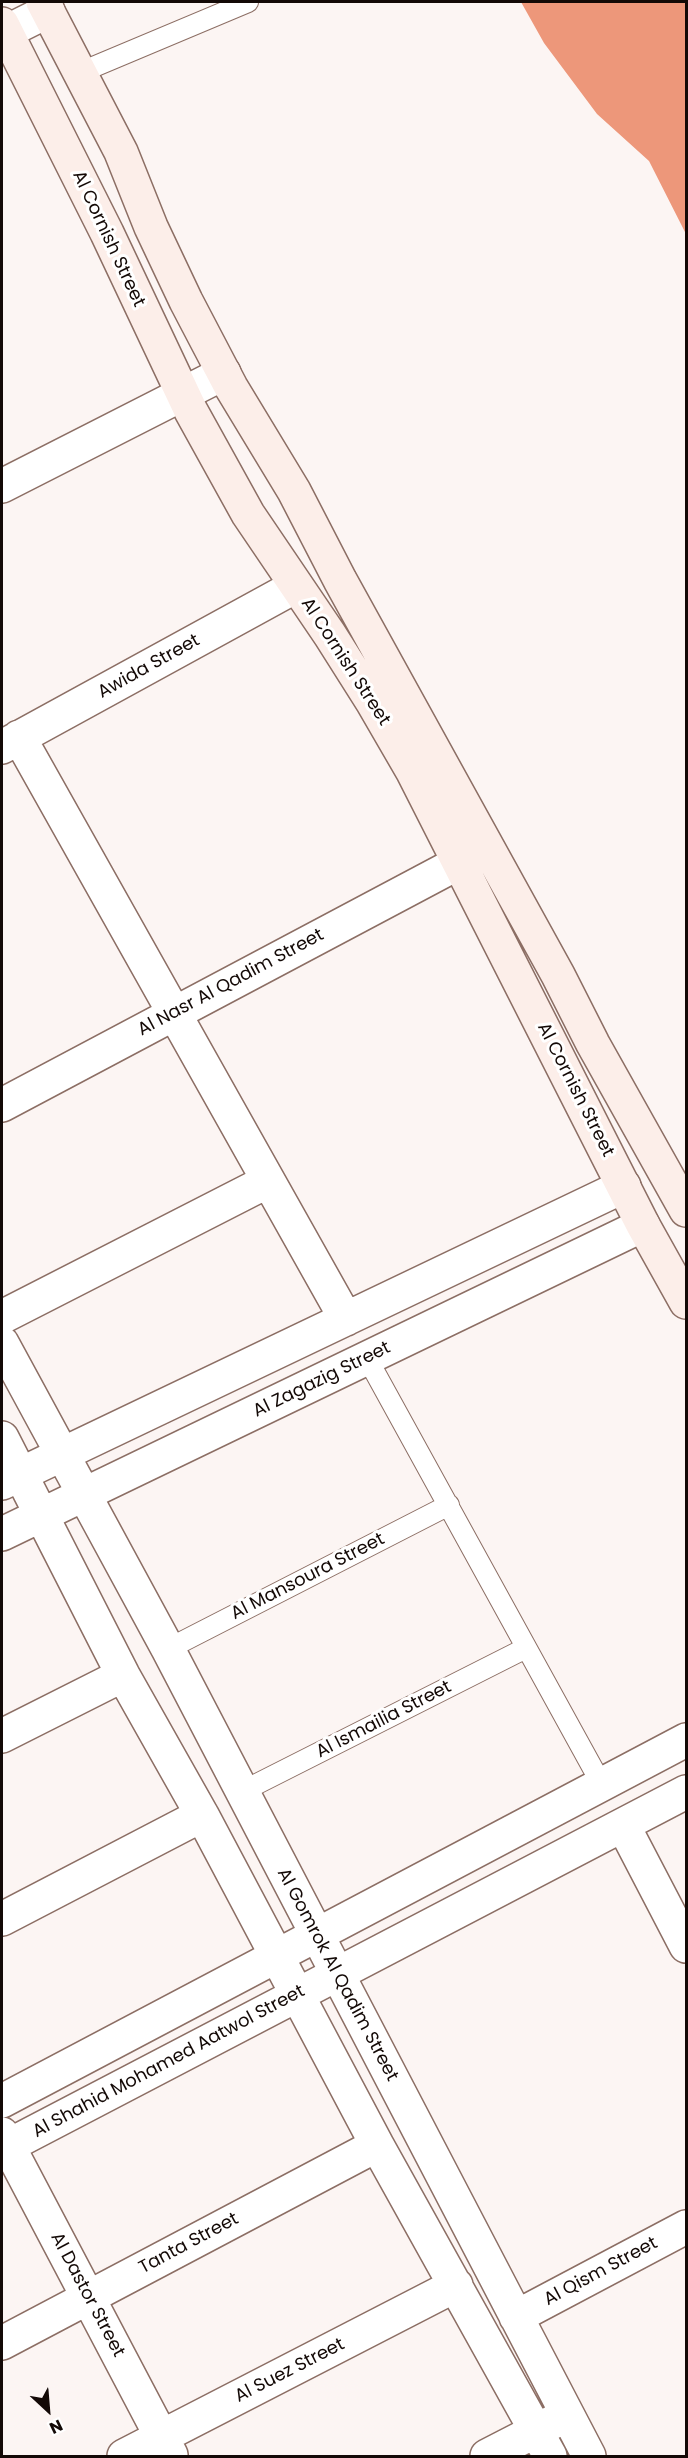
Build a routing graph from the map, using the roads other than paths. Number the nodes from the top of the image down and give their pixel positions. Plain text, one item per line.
1 (248, 2) edge
2 (46, 6) edge
3 (3, 30) edge
4 (80, 73) junction
5 (224, 373) junction
6 (182, 393) junction
7 (2, 486) edge
8 (296, 586) junction
9 (10, 742) edge
10 (459, 862) junction
11 (174, 1013) junction
12 (2, 1105) edge
13 (662, 1168) junction
14 (268, 1180) junction
15 (624, 1186) junction
16 (685, 1208) edge
17 (643, 1225) junction
18 (687, 1302) edge
19 (2, 1317) edge
20 (346, 1319) junction
21 (2, 1343) edge
22 (367, 1358) junction
23 (2, 1438) edge
24 (63, 1453) junction
25 (11, 1478) edge
26 (85, 1494) junction
27 (448, 1505) junction
28 (42, 1515) junction
29 (2, 1534) edge
30 (526, 1648) junction
31 (168, 1649) junction
32 (123, 1675) junction
33 (2, 1736) edge
34 (687, 1740) edge
35 (602, 1785) junction
36 (241, 1792) junction
37 (687, 1792) edge
38 (202, 1815) junction
39 (623, 1825) junction
40 (2, 1919) edge
41 (317, 1936) junction
42 (687, 1946) edge
43 (278, 1956) junction
44 (336, 1974) junction
45 (298, 1994) junction
46 (2, 2101) edge
47 (4, 2143) edge
48 (377, 2145) junction
49 (684, 2234) edge
50 (456, 2285) junction
51 (88, 2298) junction
52 (516, 2317) junction
53 (2, 2343) edge
54 (567, 2415) junction
55 (543, 2444) edge
56 (167, 2447) edge
57 (587, 2456) edge
58 (124, 2457) edge
59 (487, 2457) edge

1 - 4 lane
2 - 3 street
2 - 4 main road, Al Cornish Street
3 - 6 main road, Al Cornish Street
4 - 5 main road, Al Cornish Street
5 - 6 street
5 - 13 main road, Al Cornish Street
6 - 7 street
6 - 8 main road, Al Cornish Street
8 - 9 street, Awida Street
8 - 10 main road, Al Cornish Street
9 - 11 street
10 - 11 street, Al Nasr Al Qadim Street
10 - 15 main road, Al Cornish Street
11 - 12 street, Al Nasr Al Qadim Street
11 - 14 street
13 - 15 main road
13 - 16 main road, Al Cornish Street
14 - 19 street
14 - 20 street
15 - 17 main road, Al Cornish Street
15 - 20 street
16 - 17 main road
17 - 18 main road, Al Cornish Street
17 - 22 street, Al Zagazig Street
20 - 24 street
21 - 24 street, Al Gomrok Al Qadim Street
22 - 26 street, Al Zagazig Street
22 - 27 lane
23 - 25 street
24 - 25 street
24 - 26 street, Al Gomrok Al Qadim Street
25 - 28 street
26 - 28 street, Al Zagazig Street
26 - 31 street, Al Gomrok Al Qadim Street
27 - 30 lane
27 - 31 lane, Al Mansoura Street
28 - 29 street, Al Zagazig Street
28 - 32 street
30 - 35 lane
30 - 36 lane, Al Ismailia Street
31 - 36 street, Al Gomrok Al Qadim Street
32 - 33 street
32 - 38 street
34 - 35 street
35 - 41 street
36 - 41 street, Al Gomrok Al Qadim Street
37 - 39 street, Al Shahid Mohamed Aatwol Street
38 - 40 street
38 - 43 street
39 - 42 street
39 - 44 street, Al Shahid Mohamed Aatwol Street
41 - 43 street
41 - 44 street, Al Gomrok Al Qadim Street
43 - 45 street
43 - 46 street
44 - 45 street, Al Shahid Mohamed Aatwol Street
44 - 52 street, Al Gomrok Al Qadim Street
45 - 47 street, Al Shahid Mohamed Aatwol Street
45 - 48 street
47 - 51 street, Al Dastor Street
48 - 50 street
48 - 51 street, Tanta Street
49 - 52 street, Al Qism Street
50 - 55 street
50 - 56 street, Al Suez Street
51 - 53 street, Tanta Street
51 - 56 street, Al Dastor Street
52 - 54 street, Al Gomrok Al Qadim Street
54 - 55 street
54 - 57 street, Al Gomrok Al Qadim Street
55 - 59 street
56 - 58 street, Al Suez Street

